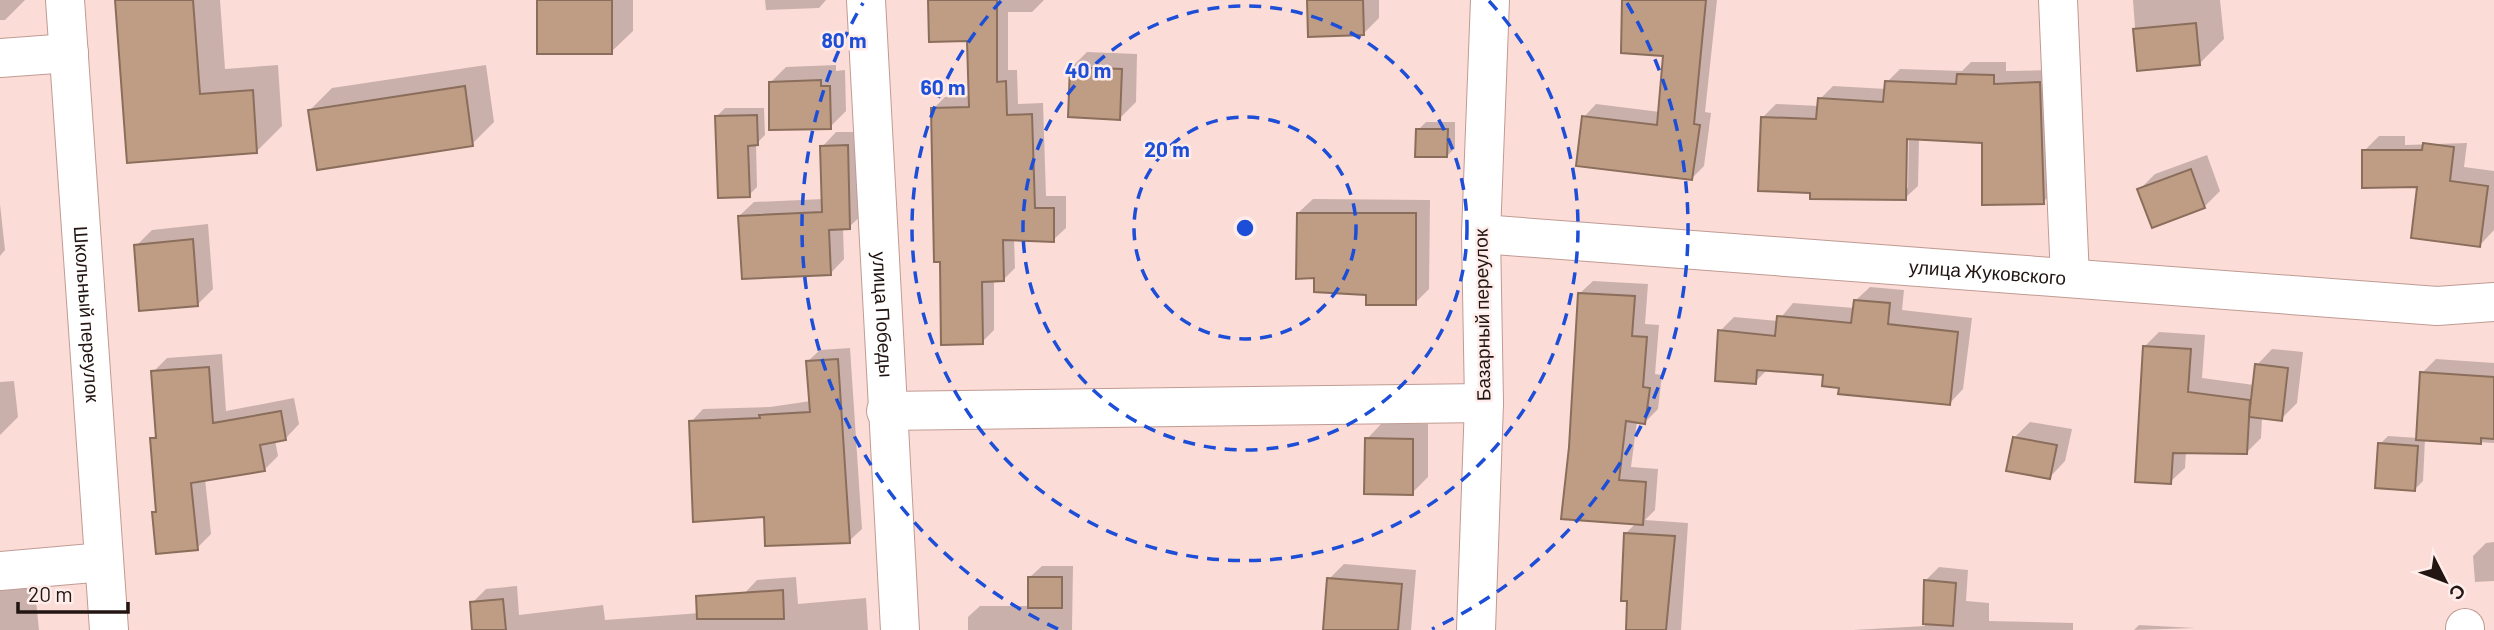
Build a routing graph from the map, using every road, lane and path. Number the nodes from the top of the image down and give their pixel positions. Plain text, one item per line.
1 (65, 0) edge
2 (866, 0) edge
3 (1490, 0) edge
4 (2058, 0) edge
5 (69, 52) junction
6 (0, 58) edge
7 (1481, 234) junction
8 (2070, 278) junction
9 (2494, 302) edge
10 (1483, 403) junction
11 (886, 411) junction
12 (104, 562) junction
13 (0, 571) edge
14 (109, 630) edge
15 (900, 630) edge
16 (1476, 630) edge

1 - 5 street, Школьный переулок
2 - 11 street, улица Победы
3 - 7 street, Базарный переулок
4 - 8 street
5 - 6 street
5 - 12 street, Школьный переулок
7 - 8 street, улица Жуковского
7 - 10 street, Базарный переулок
8 - 9 street, улица Жуковского
10 - 11 street
10 - 16 street, Базарный переулок
11 - 15 street, улица Победы
12 - 13 street
12 - 14 street, Школьный переулок

